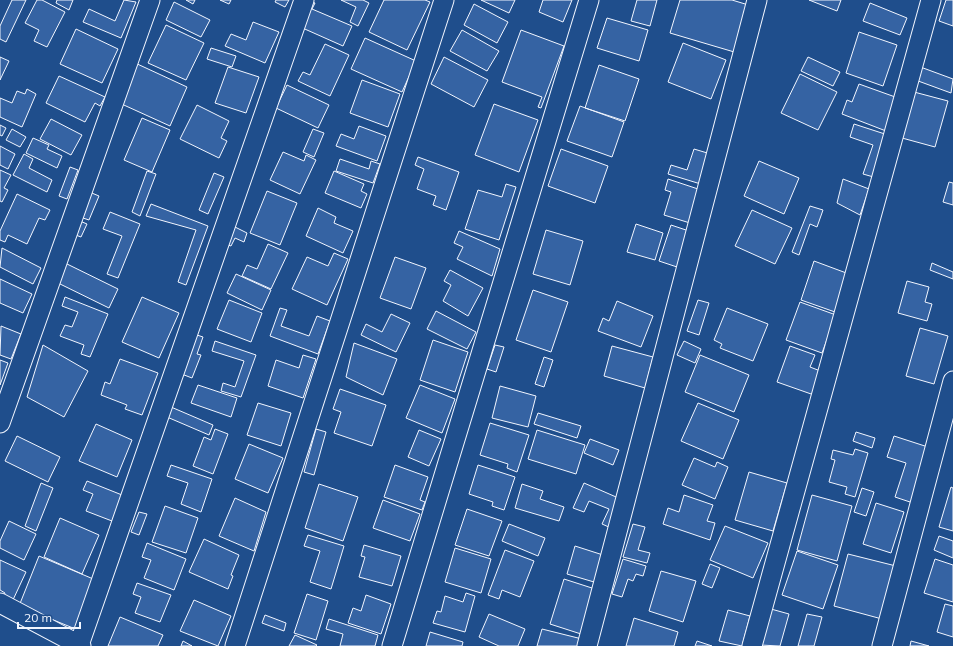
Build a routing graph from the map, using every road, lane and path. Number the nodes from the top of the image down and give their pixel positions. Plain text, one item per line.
1 (150, 0) edge
2 (304, 0) edge
3 (444, 0) edge
4 (589, 0) edge
5 (757, 0) edge
6 (931, 0) edge
7 (953, 381) edge
8 (0, 423) edge
9 (3, 609) edge
10 (80, 645) edge
11 (235, 646) edge
12 (392, 646) edge
13 (587, 646) edge
14 (752, 646) edge
15 (882, 646) edge

1 - 8 street
2 - 10 street
3 - 11 street
4 - 12 street
5 - 13 street
6 - 14 street
7 - 15 street
9 - 10 street

